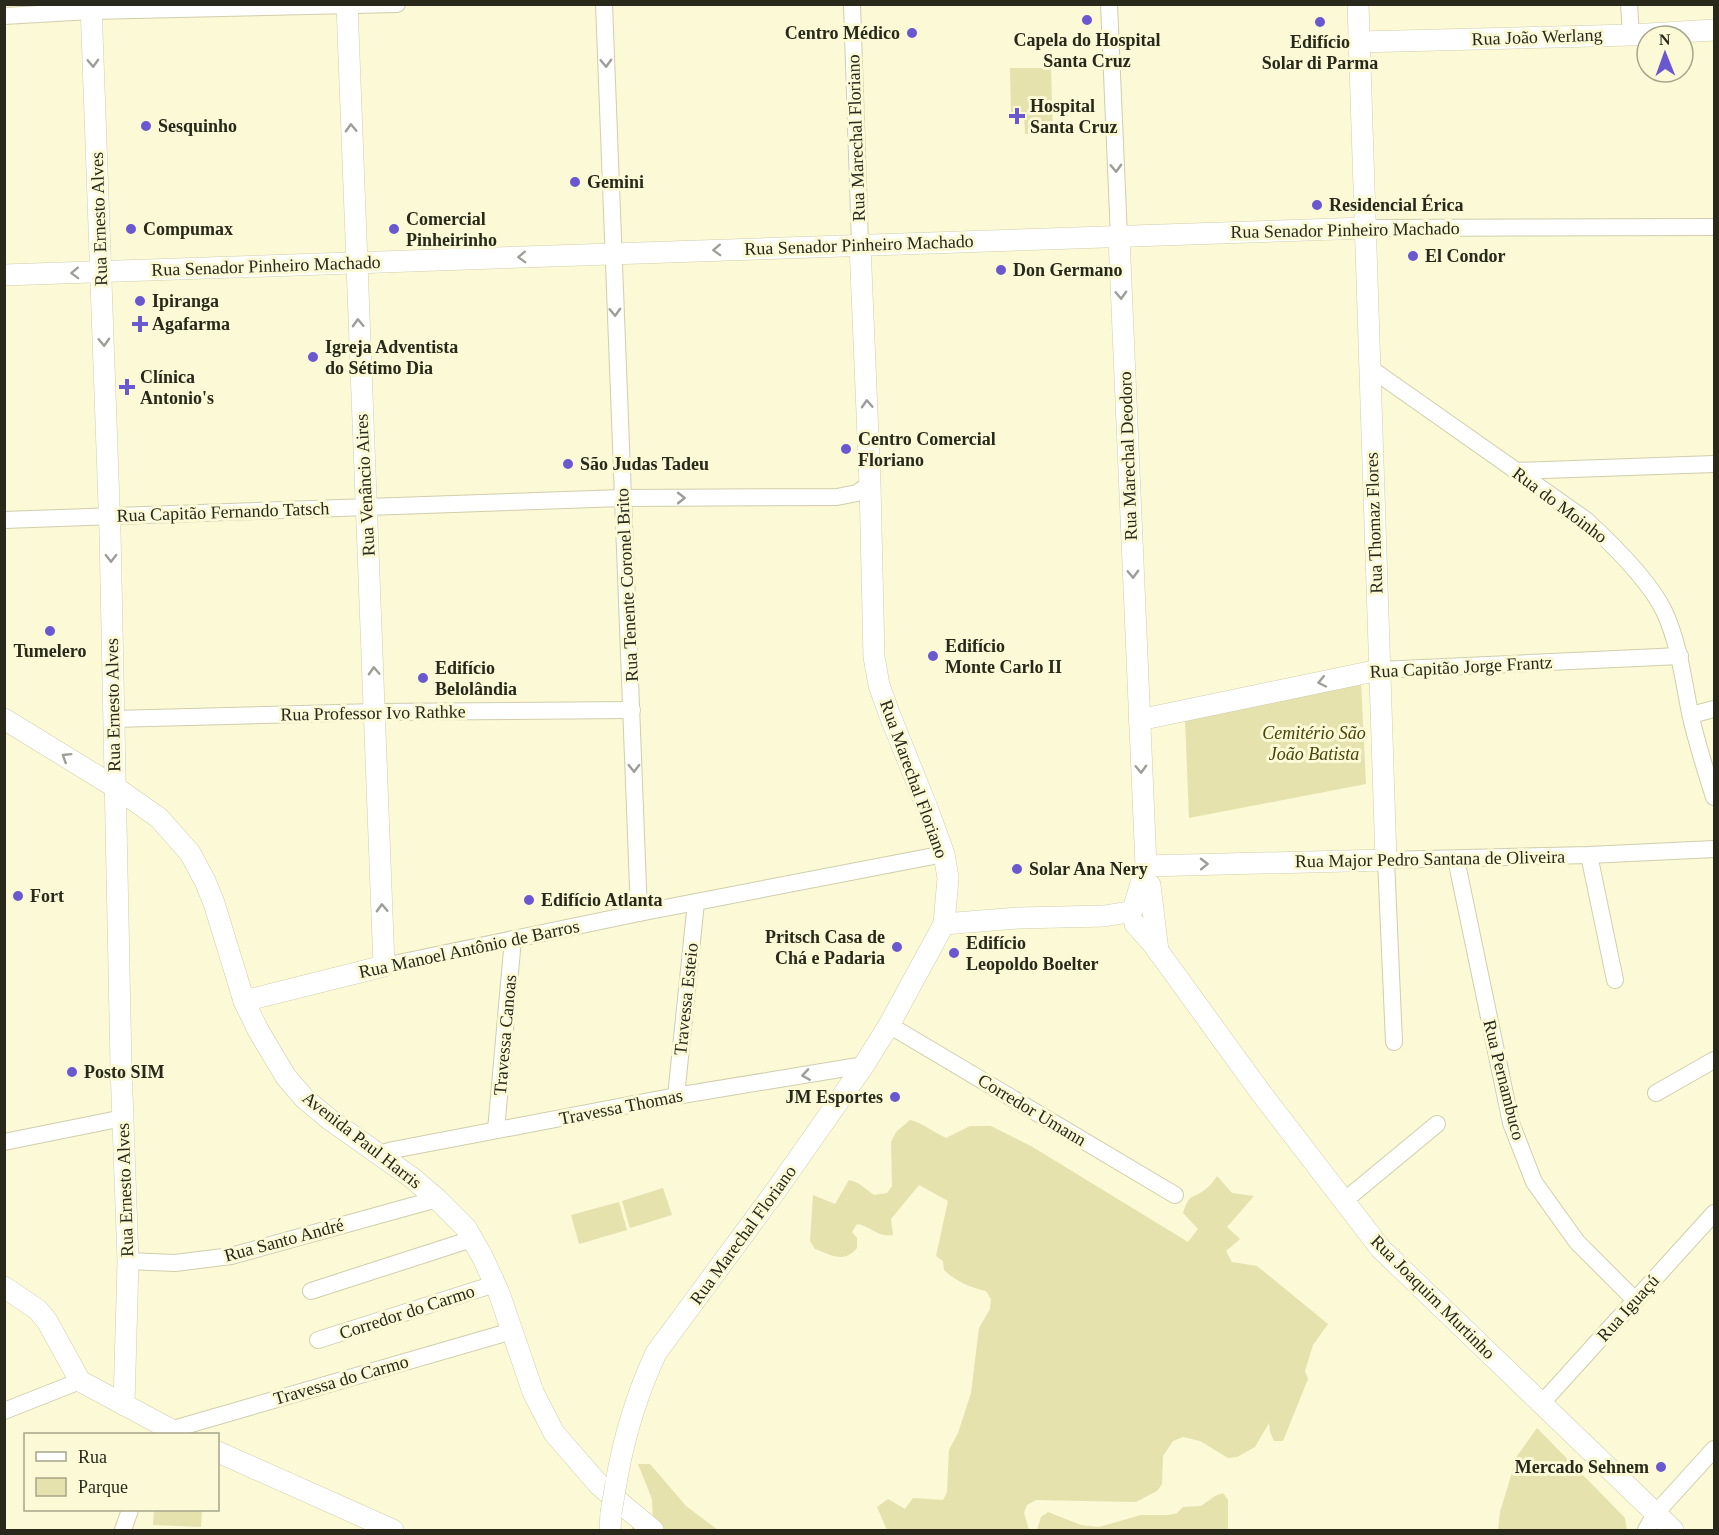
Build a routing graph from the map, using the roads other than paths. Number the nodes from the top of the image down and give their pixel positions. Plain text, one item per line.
1 (398, 4) edge
2 (604, 4) edge
3 (852, 4) edge
4 (1109, 4) edge
5 (1358, 4) edge
6 (1629, 4) edge
7 (347, 6) edge
8 (91, 8) edge
9 (4, 16) edge
10 (1714, 30) edge
11 (1631, 35) junction
12 (1359, 42) junction
13 (1714, 227) edge
14 (1366, 228) junction
15 (1119, 237) junction
16 (860, 245) junction
17 (613, 254) junction
18 (356, 263) junction
19 (101, 272) junction
20 (4, 275) edge
21 (1370, 368) junction
22 (1714, 464) edge
23 (1515, 471) junction
24 (870, 484) junction
25 (837, 497) junction
26 (622, 498) junction
27 (366, 508) junction
28 (871, 511) junction
29 (110, 516) junction
30 (4, 520) edge
31 (1680, 656) junction
32 (1379, 670) junction
33 (1714, 709) edge
34 (632, 710) junction
35 (376, 712) junction
36 (1691, 715) junction
37 (4, 719) edge
38 (113, 719) junction
39 (1139, 720) junction
40 (116, 787) junction
41 (1714, 797) edge
42 (1714, 849) edge
43 (944, 854) junction
44 (1589, 855) junction
45 (1456, 859) junction
46 (1386, 861) junction
47 (1153, 872) junction
48 (696, 902) junction
49 (639, 913) junction
50 (1137, 915) junction
51 (944, 924) junction
52 (513, 939) junction
53 (1156, 947) junction
54 (384, 966) junction
55 (1615, 980) dead end
56 (243, 1001) junction
57 (889, 1025) junction
58 (1394, 1042) dead end
59 (1714, 1060) edge
60 (864, 1065) junction
61 (1656, 1093) dead end
62 (676, 1096) junction
63 (123, 1118) junction
64 (1437, 1124) dead end
65 (496, 1130) junction
66 (4, 1142) edge
67 (379, 1154) junction
68 (1175, 1195) dead end
69 (437, 1198) junction
70 (1344, 1201) junction
71 (1714, 1213) edge
72 (472, 1239) junction
73 (128, 1261) junction
74 (495, 1284) junction
75 (4, 1287) edge
76 (311, 1291) dead end
77 (1635, 1300) junction
78 (512, 1330) junction
79 (318, 1341) dead end
80 (80, 1380) junction
81 (1542, 1403) junction
82 (124, 1405) junction
83 (4, 1411) edge
84 (172, 1433) edge
85 (1714, 1449) edge
86 (219, 1452) edge
87 (129, 1511) edge
88 (616, 1517) edge
89 (1650, 1522) edge
90 (123, 1530) edge
91 (393, 1530) edge
92 (654, 1530) edge
93 (1673, 1530) edge

1 - 7 street
2 -> 17 street, Rua Tenente Coronel Brito
3 - 16 street, Rua Marechal Floriano
4 -> 15 street, Rua Marechal Deodoro
5 - 12 main road, Rua Thomaz Flores
6 - 11 street
7 - 8 street
18 -> 7 main road, Rua Venâncio Aires
8 - 9 street
8 -> 19 main road, Rua Ernesto Alves
10 - 11 main road, Rua João Werlang
11 - 12 main road, Rua João Werlang
12 - 14 main road, Rua Thomaz Flores
13 - 14 street, Rua Senador Pinheiro Machado
14 - 15 main road, Rua Senador Pinheiro Machado
14 - 21 main road, Rua Thomaz Flores
15 - 16 main road, Rua Senador Pinheiro Machado
15 -> 39 main road, Rua Marechal Deodoro
16 -> 17 main road, Rua Senador Pinheiro Machado
24 -> 16 main road, Rua Marechal Floriano
17 -> 18 main road, Rua Senador Pinheiro Machado
17 -> 26 street, Rua Tenente Coronel Brito
18 - 19 main road, Rua Senador Pinheiro Machado
27 -> 18 main road, Rua Venâncio Aires
19 -> 20 main road, Rua Senador Pinheiro Machado
19 -> 29 main road, Rua Ernesto Alves
21 - 23 street, Rua do Moinho
21 - 32 main road, Rua Thomaz Flores
22 - 23 street
23 - 31 street, Rua do Moinho
24 - 25 street, Rua Capitão Fernando Tatsch
24 - 28 main road, Rua Marechal Floriano
26 -> 25 street, Rua Capitão Fernando Tatsch
25 - 28 street, Rua Capitão Fernando Tatsch
26 - 27 street, Rua Capitão Fernando Tatsch
26 - 34 street, Rua Tenente Coronel Brito
27 - 29 street, Rua Capitão Fernando Tatsch
35 -> 27 main road, Rua Venâncio Aires
28 - 43 main road, Rua Marechal Floriano
29 - 30 street, Rua Capitão Fernando Tatsch
29 -> 38 main road, Rua Ernesto Alves
31 - 32 street, Rua Capitão Jorge Frantz
31 - 36 street, Rua do Moinho
32 -> 39 main road, Rua Capitão Jorge Frantz
32 - 46 main road, Rua Thomaz Flores
33 - 36 street
34 - 35 street, Rua Professor Ivo Rathke
34 -> 49 street, Rua Tenente Coronel Brito
35 - 38 street, Rua Professor Ivo Rathke
54 -> 35 main road, Rua Venâncio Aires
36 - 41 street, Rua do Moinho
40 -> 37 main road, Avenida Paul Harris
38 - 40 main road, Rua Ernesto Alves
39 -> 47 main road, Rua Marechal Deodoro
40 - 56 main road, Avenida Paul Harris
40 - 63 main road, Rua Ernesto Alves
42 - 44 street, Rua Major Pedro Santana de Oliveira
43 - 48 street, Rua Manoel Antônio de Barros
43 - 51 main road, Rua Marechal Floriano
44 - 45 street, Rua Major Pedro Santana de Oliveira
44 - 55 street
45 - 46 street, Rua Major Pedro Santana de Oliveira
45 - 77 street, Rua Pernambuco
47 -> 46 main road, Rua Major Pedro Santana de Oliveira
46 - 58 street, Rua Thomaz Flores
47 - 50 main road, Rua Marechal Deodoro
47 - 53 main road, Rua Joaquim Murtinho
48 - 49 street, Rua Manoel Antônio de Barros
48 - 62 street, Travessa Esteio
49 - 52 street, Rua Manoel Antônio de Barros
50 - 51 main road
50 - 53 main road, Rua Joaquim Murtinho
51 - 57 main road, Rua Marechal Floriano
52 - 54 street, Rua Manoel Antônio de Barros
52 - 65 street, Travessa Canoas
53 - 70 main road, Rua Joaquim Murtinho
54 - 56 main road, Rua Manoel Antônio de Barros
56 - 67 main road, Avenida Paul Harris
57 - 60 main road, Rua Marechal Floriano
57 - 68 street, Corredor Umann
59 - 61 street
60 -> 62 street, Travessa Thomas
60 - 88 main road, Rua Marechal Floriano, bridge
62 - 65 street, Travessa Thomas
63 - 66 street
63 - 73 main road, Rua Ernesto Alves
64 - 70 street
65 - 67 street, Travessa Thomas
67 - 69 main road, Avenida Paul Harris
69 - 72 main road, Avenida Paul Harris
69 - 73 street, Rua Santo André
70 - 81 main road, Rua Joaquim Murtinho
71 - 77 street, Rua Iguaçú
72 - 74 main road, Avenida Paul Harris
72 - 76 street
73 - 82 main road, Rua Ernesto Alves
74 - 78 main road, Avenida Paul Harris
74 - 79 street, Corredor do Carmo
75 - 80 main road
77 - 81 street, Rua Iguaçú
78 - 84 street, Travessa do Carmo
78 - 88 main road, Avenida Paul Harris
80 - 82 main road
80 - 83 street
81 - 89 main road, Rua Joaquim Murtinho
82 - 84 main road
85 - 89 street
86 - 91 main road
87 - 90 street
88 - 92 main road
89 - 93 main road, Rua Joaquim Murtinho

